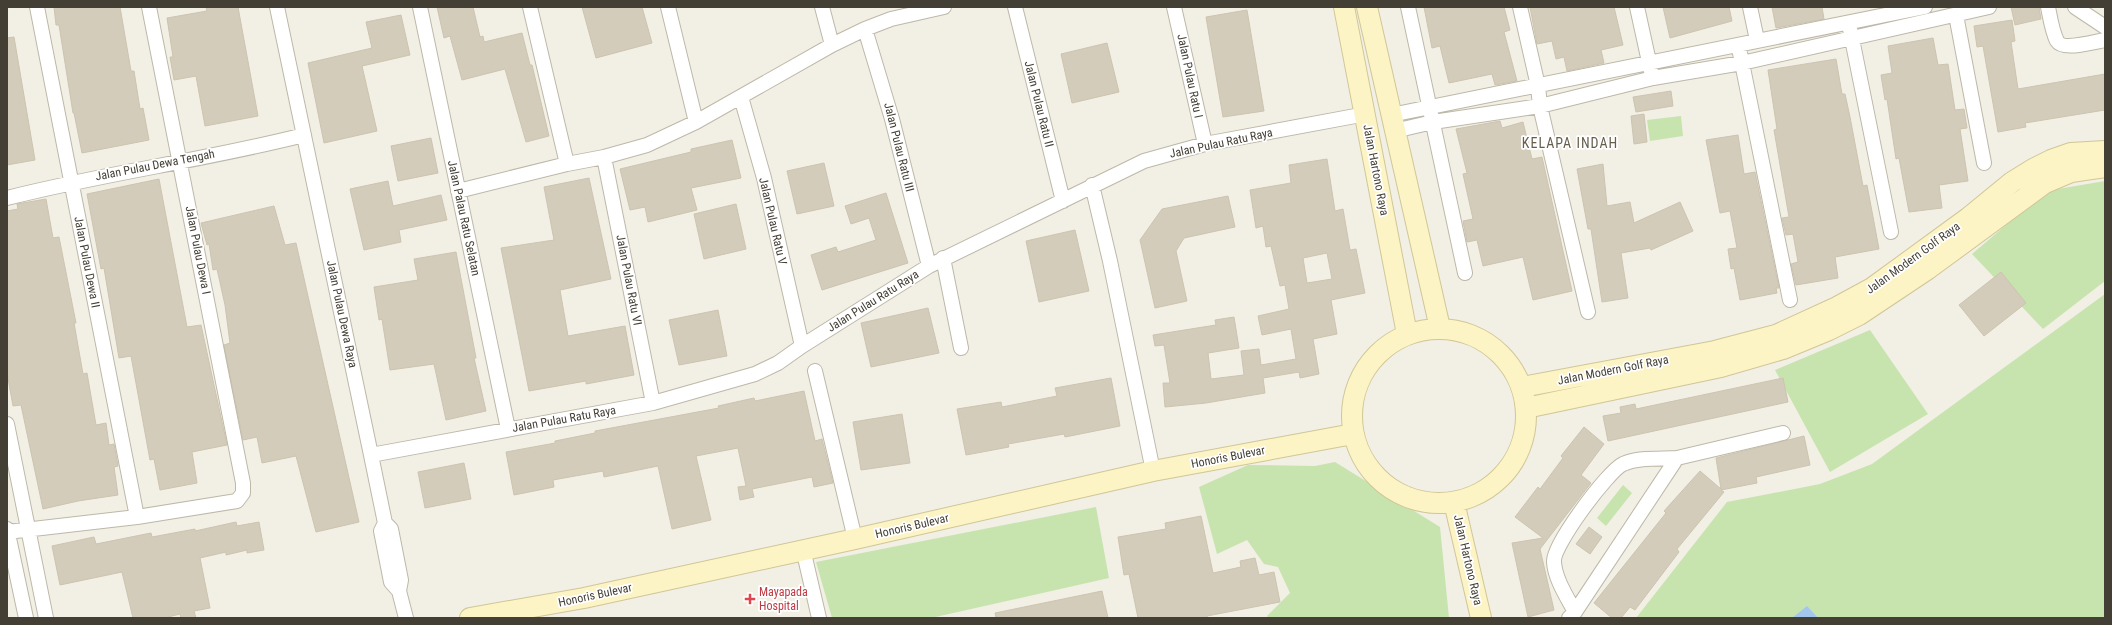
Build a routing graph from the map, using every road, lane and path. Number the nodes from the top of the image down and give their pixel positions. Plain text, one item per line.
1 (37, 7) edge
2 (149, 7) edge
3 (278, 7) edge
4 (420, 7) edge
5 (530, 7) edge
6 (668, 7) edge
7 (822, 7) edge
8 (944, 7) edge
9 (1015, 7) edge
10 (1174, 7) edge
11 (1344, 7) edge
12 (1367, 7) edge
13 (1408, 7) edge
14 (1520, 7) edge
15 (1637, 7) edge
16 (1750, 7) edge
17 (1925, 7) edge
18 (1989, 7) edge
19 (2048, 7) edge
20 (2075, 7) edge
21 (1956, 15) junction
22 (1849, 22) junction
23 (2105, 27) edge
24 (865, 29) junction
25 (1852, 37) junction
26 (1757, 40) junction
27 (2105, 40) edge
28 (1738, 44) junction
29 (832, 45) junction
30 (1650, 62) junction
31 (1742, 63) junction
32 (1653, 78) junction
33 (1538, 86) junction
34 (741, 97) junction
35 (1540, 106) junction
36 (1430, 107) junction
37 (1366, 114) junction
38 (696, 122) junction
39 (1433, 122) junction
40 (1393, 123) junction
41 (304, 135) junction
42 (1204, 144) junction
43 (2105, 151) edge
44 (604, 157) junction
45 (180, 160) junction
46 (1984, 163) dead end
47 (567, 164) junction
48 (2105, 167) edge
49 (72, 182) junction
50 (1092, 185) junction
51 (458, 191) junction
52 (7, 198) edge
53 (1063, 200) junction
54 (1891, 232) dead end
55 (943, 258) junction
56 (929, 266) junction
57 (1465, 273) dead end
58 (1790, 300) dead end
59 (1588, 312) dead end
60 (1440, 328) junction
61 (1407, 334) junction
62 (802, 346) junction
63 (961, 348) dead end
64 (815, 371) dead end
65 (1522, 388) junction
66 (653, 403) junction
67 (1526, 408) junction
68 (7, 424) edge
69 (508, 429) junction
70 (1783, 433) dead end
71 (1353, 434) junction
72 (371, 455) junction
73 (1677, 458) junction
74 (1153, 471) junction
75 (1454, 502) junction
76 (137, 517) junction
77 (29, 530) junction
78 (7, 531) edge
79 (855, 539) junction
80 (803, 549) junction
81 (1572, 615) edge
82 (26, 618) edge
83 (46, 618) edge
84 (406, 618) edge
85 (470, 618) edge
86 (820, 618) edge
87 (1481, 618) edge

1 - 49 street, Jalan Pulau Dewa II
2 - 45 street, Jalan Pulau Dewa I
3 - 41 street, Jalan Pulau Dewa Raya
4 - 51 street, Jalan Palau Ratu Selatan
5 - 47 street
6 - 38 street
7 - 29 street
8 - 24 street
9 - 53 street, Jalan Pulau Ratu II
10 - 42 street, Jalan Pulau Ratu I
11 - 37 street, Jalan Hartono Raya
12 - 40 street
13 - 36 street
14 - 33 street
15 - 30 street
16 - 26 street
17 - 22 street
18 - 21 street
19 - 27 street
20 - 23 street
21 - 25 street
21 - 46 street
22 - 25 street
22 - 26 street
24 - 29 street
24 - 56 street, Jalan Pulau Ratu III
25 - 31 street
25 - 54 street
26 - 28 street
28 - 30 street
28 - 31 street
29 - 34 street
30 - 32 street
30 - 33 street
31 - 32 street
31 - 58 street
32 - 35 street
33 - 35 street
33 - 36 street
34 - 38 street
34 - 62 street, Jalan Pulau Ratu V
35 - 39 street
35 - 59 street
36 - 39 street
36 - 40 street
37 - 42 street, Jalan Pulau Ratu Raya
37 - 61 street, Jalan Hartono Raya
38 - 44 street
39 - 40 street
39 - 57 street
40 - 60 street
41 - 45 street, Jalan Pulau Dewa Tengah
41 - 72 street, Jalan Pulau Dewa Raya
42 - 50 street, Jalan Pulau Ratu Raya
43 - 65 street, Jalan Modern Golf Raya
44 - 47 street
44 - 66 street, Jalan Pulau Ratu VI
45 - 49 street, Jalan Pulau Dewa Tengah
45 - 76 street, Jalan Pulau Dewa I
47 - 51 street
48 - 67 street, Jalan Modern Golf Raya
49 - 52 street, Jalan Pulau Dewa Tengah
49 - 76 street, Jalan Pulau Dewa II
50 - 53 street, Jalan Pulau Ratu Raya
50 - 74 street
51 - 69 street, Jalan Palau Ratu Selatan
53 - 55 street, Jalan Pulau Ratu Raya
55 - 56 street, Jalan Pulau Ratu Raya
55 - 63 street
56 - 62 street, Jalan Pulau Ratu Raya
60 - 61 street
60 - 65 street
61 - 71 street
62 - 66 street, Jalan Pulau Ratu Raya
64 - 79 street
65 - 67 street
66 - 69 street, Jalan Pulau Ratu Raya
67 - 75 street
68 - 77 street
69 - 72 street, Jalan Pulau Ratu Raya
70 - 73 street
71 - 74 street, Honoris Bulevar
71 - 75 street
72 - 84 street, Jalan Pulau Dewa Raya
73 - 81 street
73 - 81 street
74 - 79 street, Honoris Bulevar
75 - 87 street, Jalan Hartono Raya
76 - 77 street
77 - 78 street
77 - 83 street
78 - 82 street
79 - 80 street, Honoris Bulevar
80 - 85 street, Honoris Bulevar
80 - 86 street

